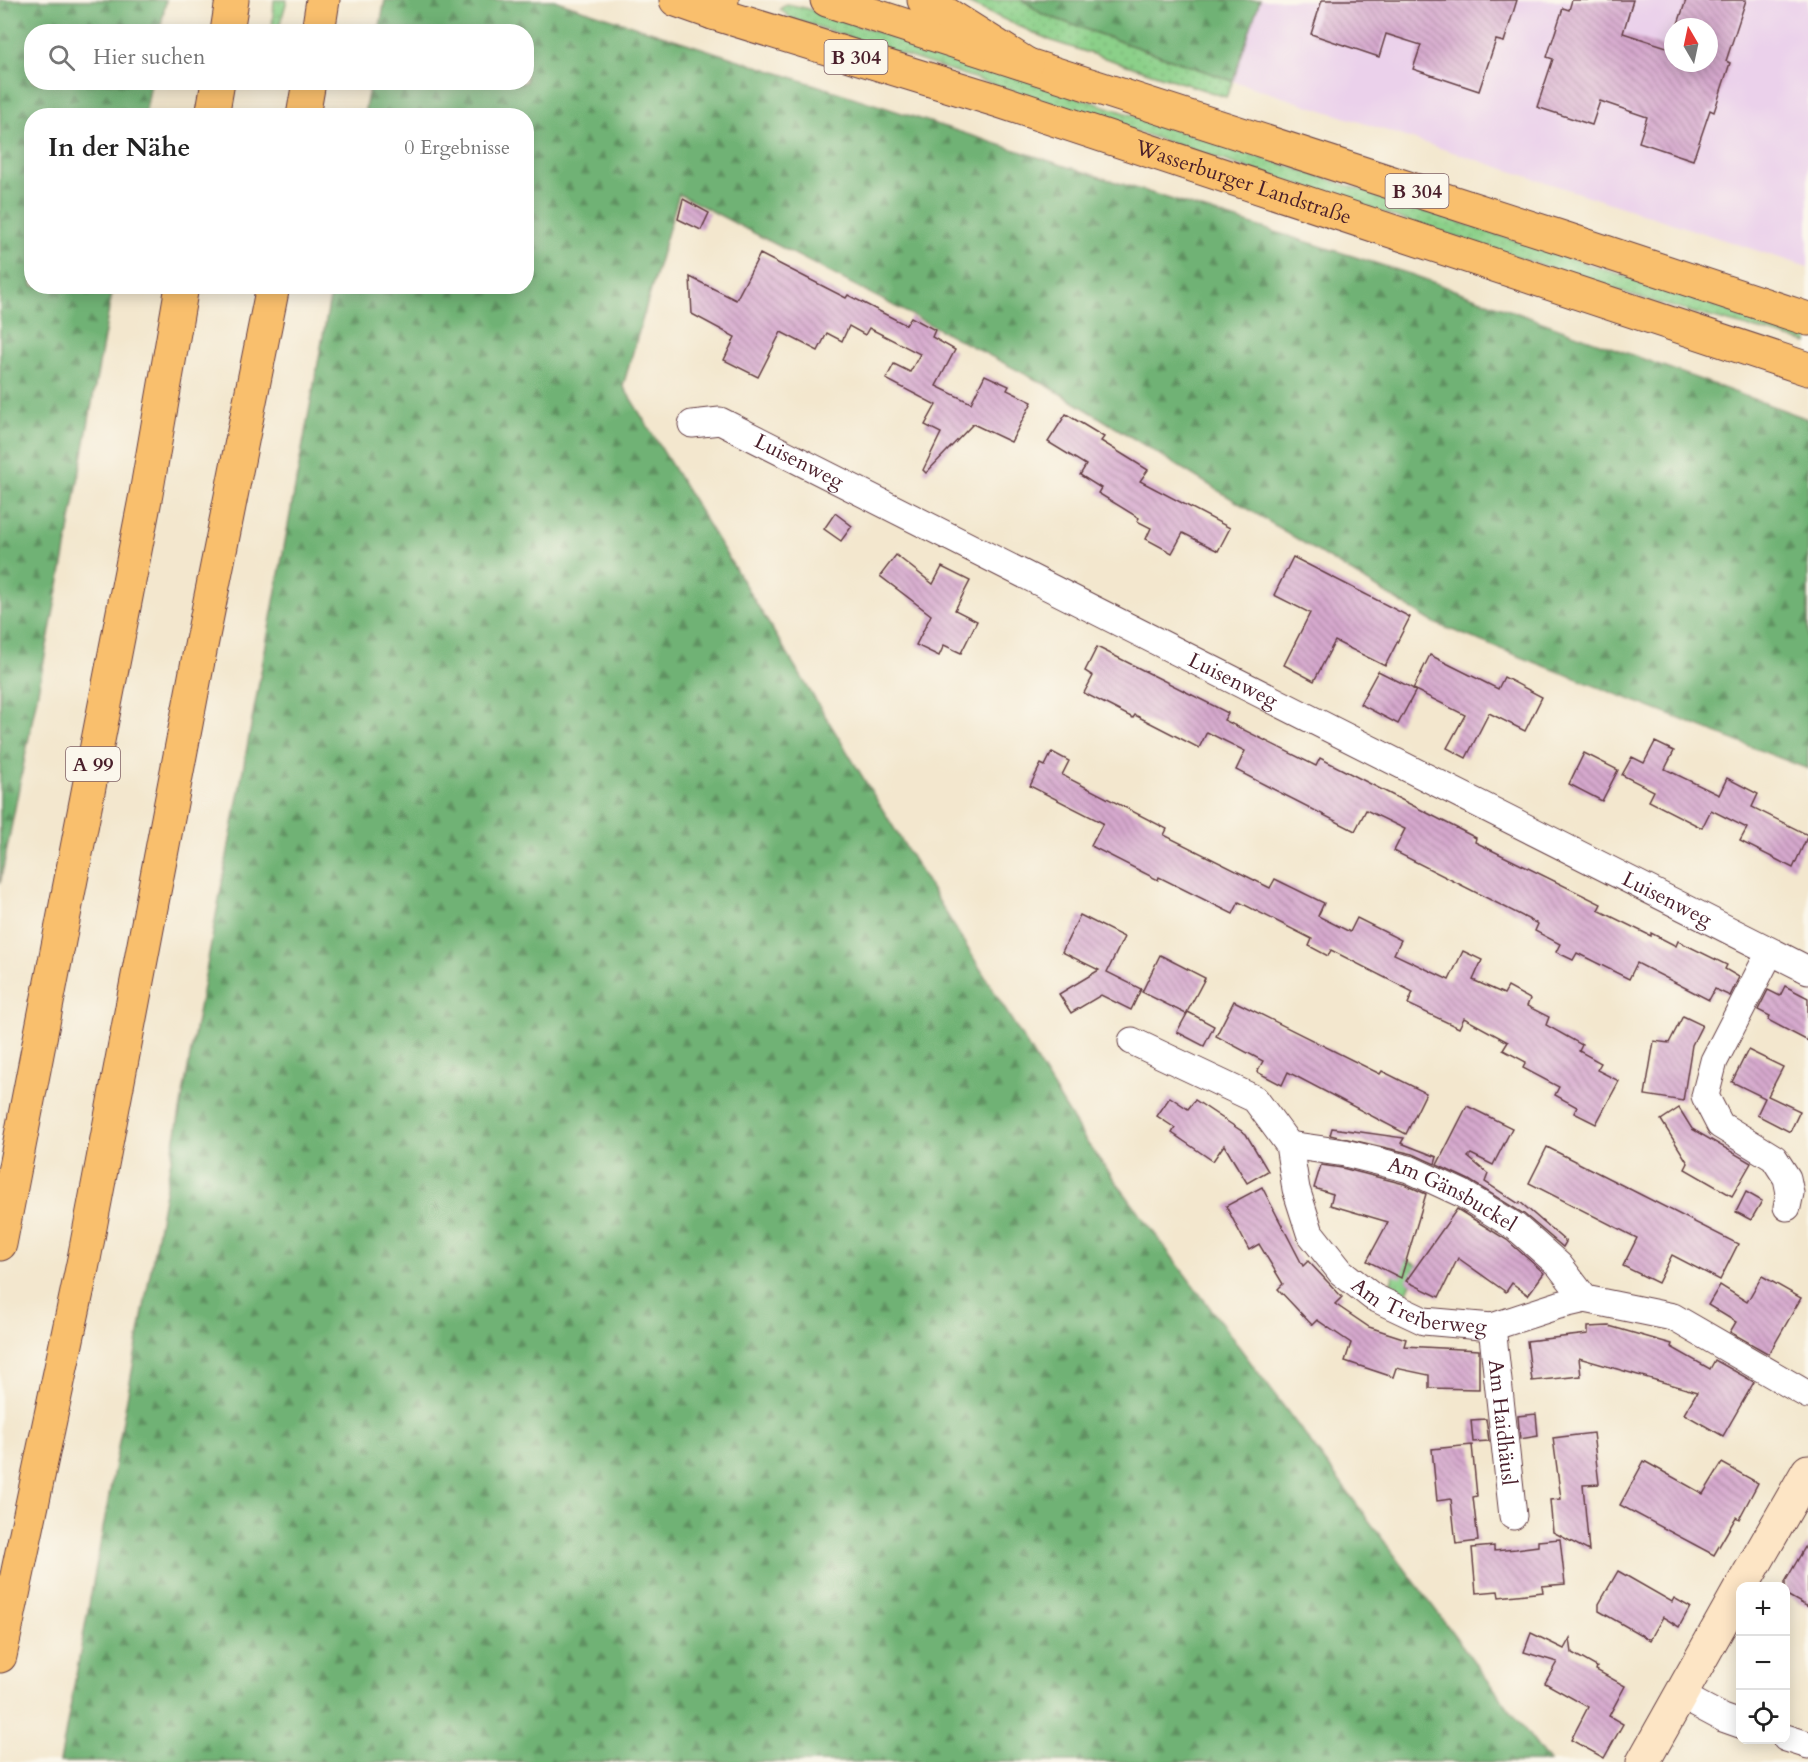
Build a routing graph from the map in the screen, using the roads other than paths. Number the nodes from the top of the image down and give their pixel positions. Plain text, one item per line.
1 (232, 0) edge
2 (323, 0) edge
3 (676, 0) edge
4 (827, 0) edge
5 (924, 0) edge
6 (716, 4) edge
7 (228, 24) edge
8 (319, 24) edge
9 (1026, 64) junction
10 (217, 90) edge
11 (308, 90) edge
12 (213, 108) edge
13 (304, 108) edge
14 (181, 294) edge
15 (271, 294) edge
16 (1808, 319) edge
17 (1808, 369) edge
18 (692, 424) dead end
19 (1770, 952) junction
20 (1808, 970) edge
21 (1132, 1041) dead end
22 (1289, 1145) junction
23 (1787, 1207) dead end
24 (0, 1244) edge
25 (1585, 1299) junction
26 (1492, 1327) junction
27 (1808, 1395) edge
28 (1808, 1471) edge
29 (1514, 1516) dead end
30 (1744, 1582) edge
31 (1736, 1597) edge
32 (0, 1656) edge
33 (1680, 1695) junction
34 (1736, 1723) edge
35 (1790, 1740) edge
36 (1808, 1745) edge
37 (1643, 1762) edge

1 - 7 main road
2 - 8 main road
3 - 6 main road, Wasserburger Landstraße / B 304
4 - 9 main road, B 304
5 - 9 main road
6 - 17 main road, Wasserburger Landstraße / B 304
9 - 16 main road, B 304
10 - 12 main road
11 - 13 main road
14 - 24 main road, A 99
15 - 32 main road
18 - 19 street, Luisenweg
19 - 20 street, Luisenweg
19 - 23 street
21 - 22 street, Am Treiberweg
22 - 25 street, Am Gänsbuckel
22 - 26 street, Am Treiberweg
25 - 26 street, Am Treiberweg
25 - 27 street, Am Treiberweg
26 - 29 street, Am Haidhäusl
28 - 30 street
31 - 33 street
33 - 34 street
33 - 37 street
35 - 36 street

